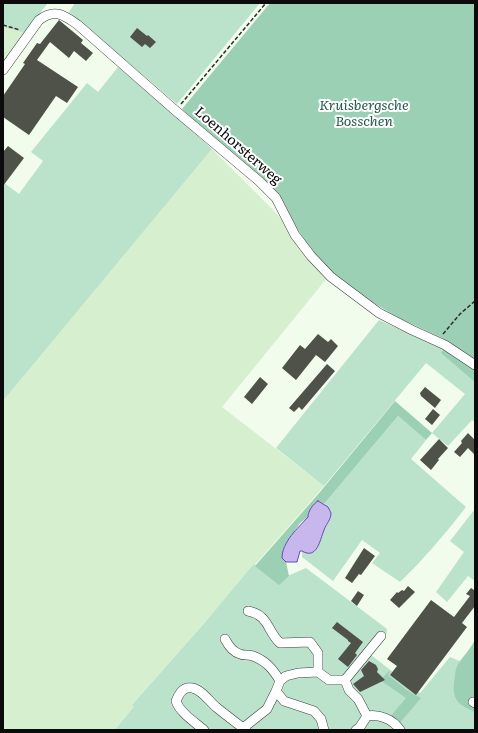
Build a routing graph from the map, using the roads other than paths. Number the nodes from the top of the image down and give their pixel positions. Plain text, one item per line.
1 (3, 70) edge
2 (475, 365) edge
3 (248, 611) dead end
4 (381, 636) dead end
5 (224, 639) dead end
6 (318, 672) junction
7 (345, 680) junction
8 (280, 681) junction
9 (276, 691) junction
10 (367, 716) junction
11 (245, 729) edge
12 (204, 730) edge
13 (324, 730) edge
14 (356, 730) edge
15 (400, 730) edge

1 - 2 street, Loenhorsterweg
3 - 6 street
4 - 7 street
5 - 8 street
6 - 7 street
6 - 8 street
7 - 10 street
8 - 9 street
9 - 11 street
9 - 13 street
10 - 14 street
10 - 15 street
11 - 12 street

